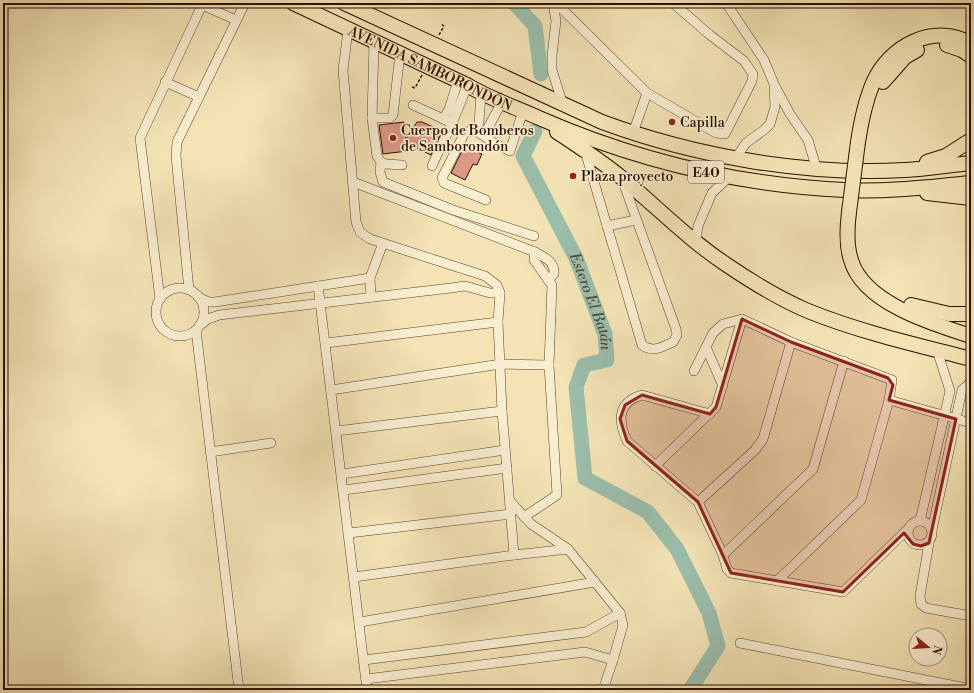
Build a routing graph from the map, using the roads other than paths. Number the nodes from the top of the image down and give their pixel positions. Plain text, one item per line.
1 (245, 3) edge
2 (293, 3) edge
3 (344, 3) edge
4 (554, 3) edge
5 (673, 3) edge
6 (726, 3) edge
7 (203, 4) edge
8 (236, 20) junction
9 (391, 24) junction
10 (348, 30) junction
11 (374, 42) junction
12 (971, 44) edge
13 (394, 51) junction
14 (971, 56) edge
15 (165, 82) junction
16 (463, 83) junction
17 (774, 84) junction
18 (647, 93) junction
19 (481, 94) junction
20 (199, 97) junction
21 (502, 102) junction
22 (413, 105) dead end
23 (563, 105) junction
24 (523, 111) junction
25 (372, 118) junction
26 (443, 119) junction
27 (452, 123) junction
28 (480, 133) junction
29 (632, 133) junction
30 (971, 140) edge
31 (861, 143) junction
32 (584, 150) junction
33 (735, 158) junction
34 (382, 162) junction
35 (971, 163) edge
36 (402, 165) dead end
37 (432, 166) dead end
38 (816, 168) junction
39 (905, 170) junction
40 (729, 177) junction
41 (622, 179) junction
42 (353, 182) junction
43 (971, 182) edge
44 (897, 189) junction
45 (971, 198) edge
46 (486, 200) dead end
47 (852, 212) junction
48 (636, 220) junction
49 (608, 226) junction
50 (534, 236) dead end
51 (696, 242) junction
52 (383, 243) junction
53 (370, 278) junction
54 (318, 286) junction
55 (189, 290) junction
56 (500, 293) junction
57 (198, 297) junction
58 (372, 297) junction
59 (160, 299) junction
60 (321, 303) junction
61 (903, 303) junction
62 (971, 314) edge
63 (742, 319) junction
64 (498, 322) junction
65 (197, 328) junction
66 (971, 328) edge
67 (971, 336) edge
68 (791, 342) junction
69 (326, 344) junction
70 (706, 347) junction
71 (937, 350) junction
72 (971, 359) edge
73 (844, 361) junction
74 (501, 364) junction
75 (549, 365) junction
76 (694, 371) dead end
77 (971, 382) edge
78 (723, 386) junction
79 (331, 390) junction
80 (889, 400) junction
81 (502, 411) junction
82 (710, 414) junction
83 (945, 416) junction
84 (956, 419) junction
85 (971, 424) edge
86 (336, 431) junction
87 (271, 443) dead end
88 (505, 450) junction
89 (210, 452) junction
90 (655, 466) junction
91 (507, 468) junction
92 (342, 474) junction
93 (344, 490) junction
94 (511, 502) junction
95 (698, 502) junction
96 (512, 514) junction
97 (524, 517) junction
98 (920, 521) junction
99 (908, 529) junction
100 (932, 530) junction
101 (349, 533) junction
102 (929, 543) junction
103 (568, 549) junction
104 (514, 555) junction
105 (722, 555) junction
106 (354, 578) junction
107 (595, 582) junction
108 (777, 582) junction
109 (620, 613) junction
110 (971, 616) edge
111 (360, 622) junction
112 (740, 643) dead end
113 (364, 660) junction
114 (614, 660) junction
115 (366, 679) junction
116 (936, 686) edge
117 (971, 688) edge
118 (239, 690) edge
119 (367, 690) edge
120 (603, 690) edge

1 - 8 street
2 - 10 highway, AVENIDA SAMBORONDÓN / E40
3 - 9 highway, AVENIDA SAMBORONDÓN / E40
4 - 18 street
4 - 23 street
5 - 18 street
6 - 17 street
7 - 8 street
7 - 15 street
8 - 20 street
9 - 13 highway
9 - 23 highway, AVENIDA SAMBORONDÓN / E40
10 - 11 highway, AVENIDA SAMBORONDÓN / E40
10 - 42 street
11 - 13 highway, AVENIDA SAMBORONDÓN / E40
11 - 25 street
12 - 31 highway
13 - 16 highway, AVENIDA SAMBORONDÓN / E40
13 - 25 street
14 - 31 highway
15 - 20 street
15 - 59 street
16 - 19 highway, AVENIDA SAMBORONDÓN / E40
16 - 26 street
16 - 27 street
17 - 33 street
17 - 38 street
18 - 29 street
19 - 21 highway, AVENIDA SAMBORONDÓN / E40
19 - 28 street
20 - 55 street
21 - 24 highway, AVENIDA SAMBORONDÓN / E40
21 - 28 street
22 - 26 street
23 - 29 highway, AVENIDA SAMBORONDÓN / E40
24 - 28 street
24 - 32 highway
24 - 40 highway, AVENIDA SAMBORONDÓN / E40
25 - 34 street
26 - 27 street
27 - 37 street
28 - 46 street
29 - 33 highway, AVENIDA SAMBORONDÓN / E40
30 - 39 highway
31 - 47 highway
32 - 41 highway
32 - 49 street
33 - 38 highway, AVENIDA SAMBORONDÓN / E40
34 - 36 street
34 - 50 street
35 - 39 highway, E40
38 - 39 highway, AVENIDA SAMBORONDÓN / E40
40 - 44 highway, AVENIDA SAMBORONDÓN / E40
40 - 51 street
41 - 48 street
41 - 51 highway
42 - 52 street
42 - 75 street
43 - 44 highway, E40
44 - 45 highway
47 - 61 highway
47 - 67 highway
48 - 49 street
48 - 49 street
51 - 71 highway
52 - 53 street
52 - 56 street
53 - 54 street
53 - 58 street
54 - 57 street
54 - 60 street
55 - 57 street
55 - 59 street
56 - 58 street
56 - 64 street
57 - 65 street
58 - 60 street
59 - 65 street
60 - 65 street
60 - 69 street
61 - 62 highway
61 - 66 highway
63 - 68 street
63 - 70 street
63 - 78 street
64 - 69 street
64 - 74 street
65 - 89 street
68 - 73 street
68 - 95 street
69 - 79 street
70 - 76 street
70 - 78 street
71 - 72 highway
71 - 83 street
73 - 80 street
73 - 105 street
74 - 75 street
74 - 79 street
74 - 81 street
75 - 97 street
77 - 84 street
78 - 82 street
79 - 86 street
80 - 83 street
80 - 108 street
81 - 86 street
81 - 88 street
82 - 90 street
82 - 90 street
83 - 84 street
83 - 98 street
84 - 85 street
84 - 100 street
86 - 92 street
87 - 89 street
88 - 91 street
88 - 92 street
89 - 118 street
90 - 95 street
91 - 93 street
91 - 94 street
92 - 93 street
93 - 101 street
94 - 96 street
94 - 97 street
95 - 105 street
96 - 101 street
96 - 104 street
97 - 103 street
98 - 99 street
98 - 100 street
99 - 102 street
99 - 108 street
100 - 102 street
101 - 106 street
102 - 110 street
103 - 104 street
103 - 107 street
104 - 106 street
105 - 108 street
106 - 111 street
107 - 109 street
107 - 111 street
109 - 113 street
109 - 114 street
111 - 113 street
112 - 116 street
113 - 115 street
114 - 115 street
114 - 120 street
115 - 119 street
116 - 117 street

